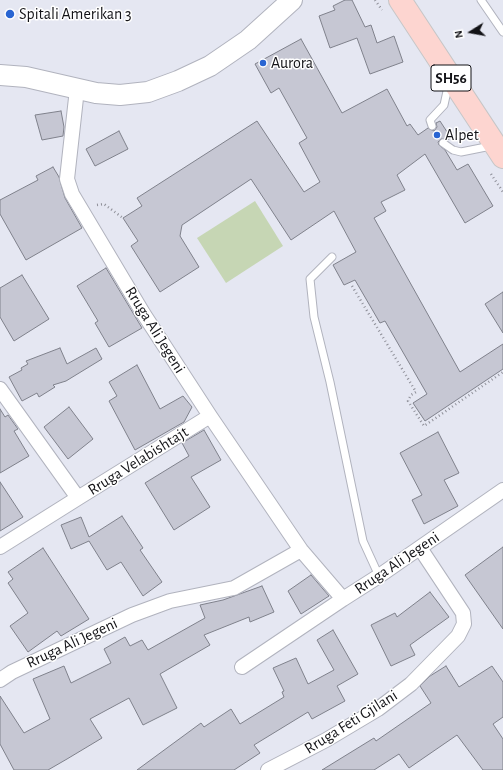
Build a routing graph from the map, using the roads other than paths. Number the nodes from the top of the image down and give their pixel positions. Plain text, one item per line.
1 (292, 0) edge
2 (400, 0) edge
3 (417, 0) edge
4 (481, 0) edge
5 (503, 32) edge
6 (0, 75) edge
7 (450, 76) junction
8 (77, 90) junction
9 (432, 126) dead end
10 (443, 143) dead end
11 (500, 144) edge
12 (332, 256) dead end
13 (0, 389) edge
14 (210, 416) junction
15 (503, 490) edge
16 (78, 498) junction
17 (0, 547) edge
18 (420, 548) junction
19 (301, 550) junction
20 (379, 576) junction
21 (344, 599) junction
22 (242, 667) dead end
23 (0, 680) edge
24 (268, 770) edge

1 - 8 main road
2 - 7 main road, SH56
3 - 11 main road, SH56
4 - 5 lane
6 - 8 main road
7 - 9 lane
7 - 11 main road, SH56
8 - 14 street, Rruga Ali Jegeni
10 - 11 lane
12 - 20 lane
13 - 16 street, Rruga Velabishtajt
14 - 16 street, Rruga Velabishtajt
14 - 19 street, Rruga Ali Jegeni
15 - 18 street, Rruga Ali Jegeni
16 - 17 street
18 - 20 street, Rruga Ali Jegeni
18 - 24 street, Rruga Feti Gjilani
19 - 21 street, Rruga Ali Jegeni
19 - 23 street, Rruga Ali Jegeni
20 - 21 street, Rruga Ali Jegeni
21 - 22 street

